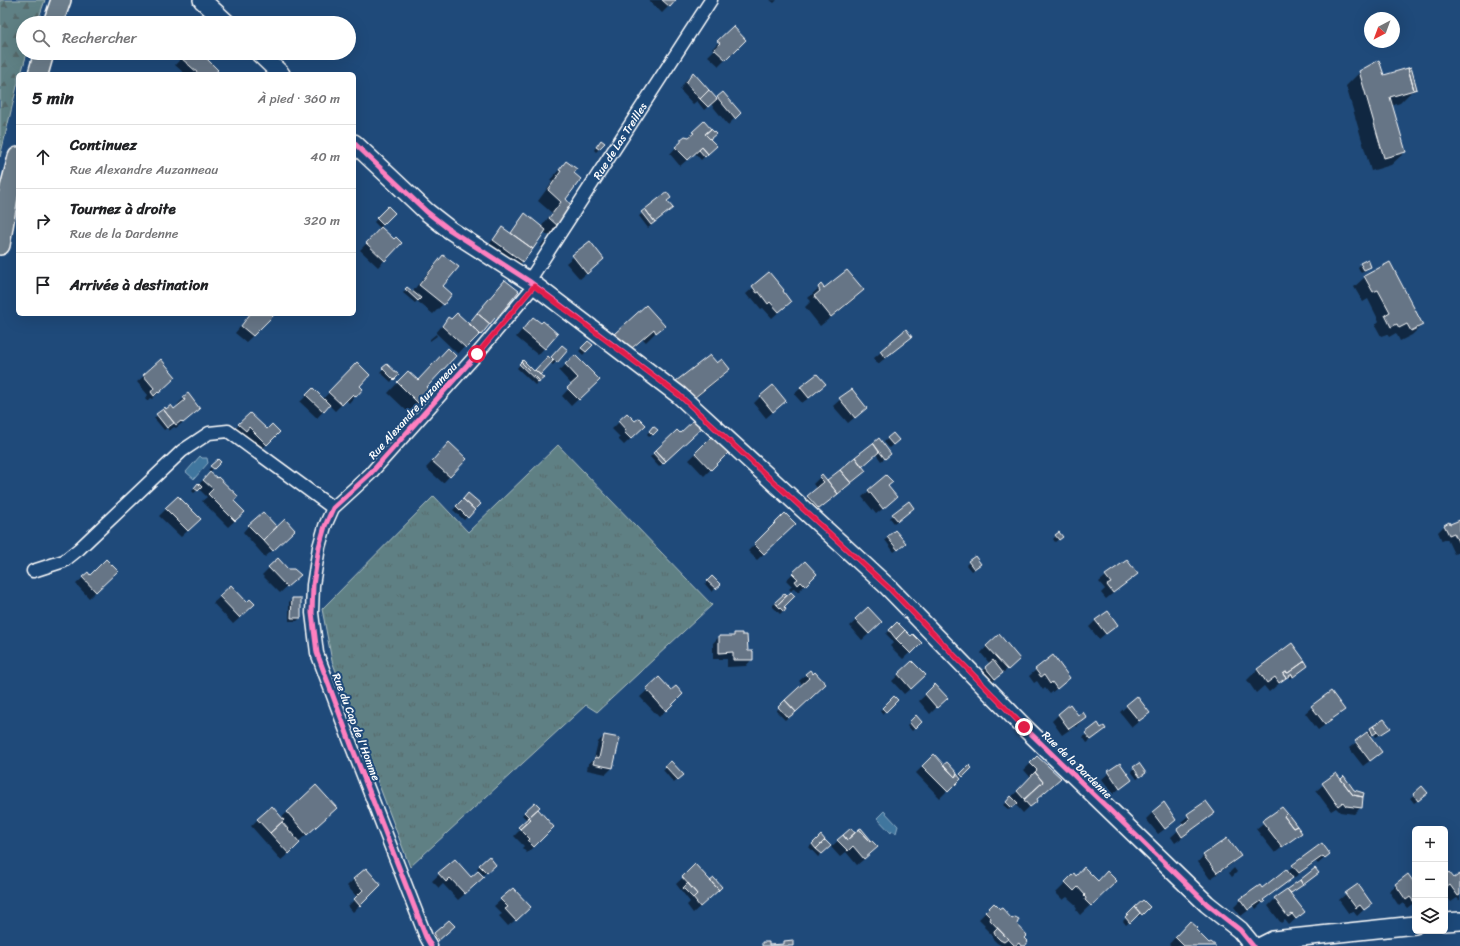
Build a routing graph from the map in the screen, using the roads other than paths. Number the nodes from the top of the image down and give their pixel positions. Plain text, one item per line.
1 (61, 0) edge
2 (202, 0) edge
3 (711, 0) edge
4 (55, 16) edge
5 (219, 16) edge
6 (42, 60) edge
7 (266, 60) edge
8 (39, 72) edge
9 (279, 72) edge
10 (356, 145) edge
11 (16, 165) edge
12 (0, 245) edge
13 (531, 284) junction
14 (333, 508) junction
15 (33, 571) dead end
16 (1460, 921) edge
17 (1448, 922) edge
18 (1412, 925) edge
19 (431, 946) edge
20 (1253, 946) edge
21 (1261, 946) edge

1 - 4 main road
2 - 5 street
3 - 13 street, Rue de Las Treilles
6 - 8 main road
7 - 9 street
10 - 13 street, Rue de la Dardenne
11 - 12 main road
13 - 14 street, Rue Alexandre Auzanneau
13 - 20 street, Rue de la Dardenne
14 - 15 street
14 - 19 street, Rue du Cap de l'Homme
16 - 17 street
18 - 21 street

